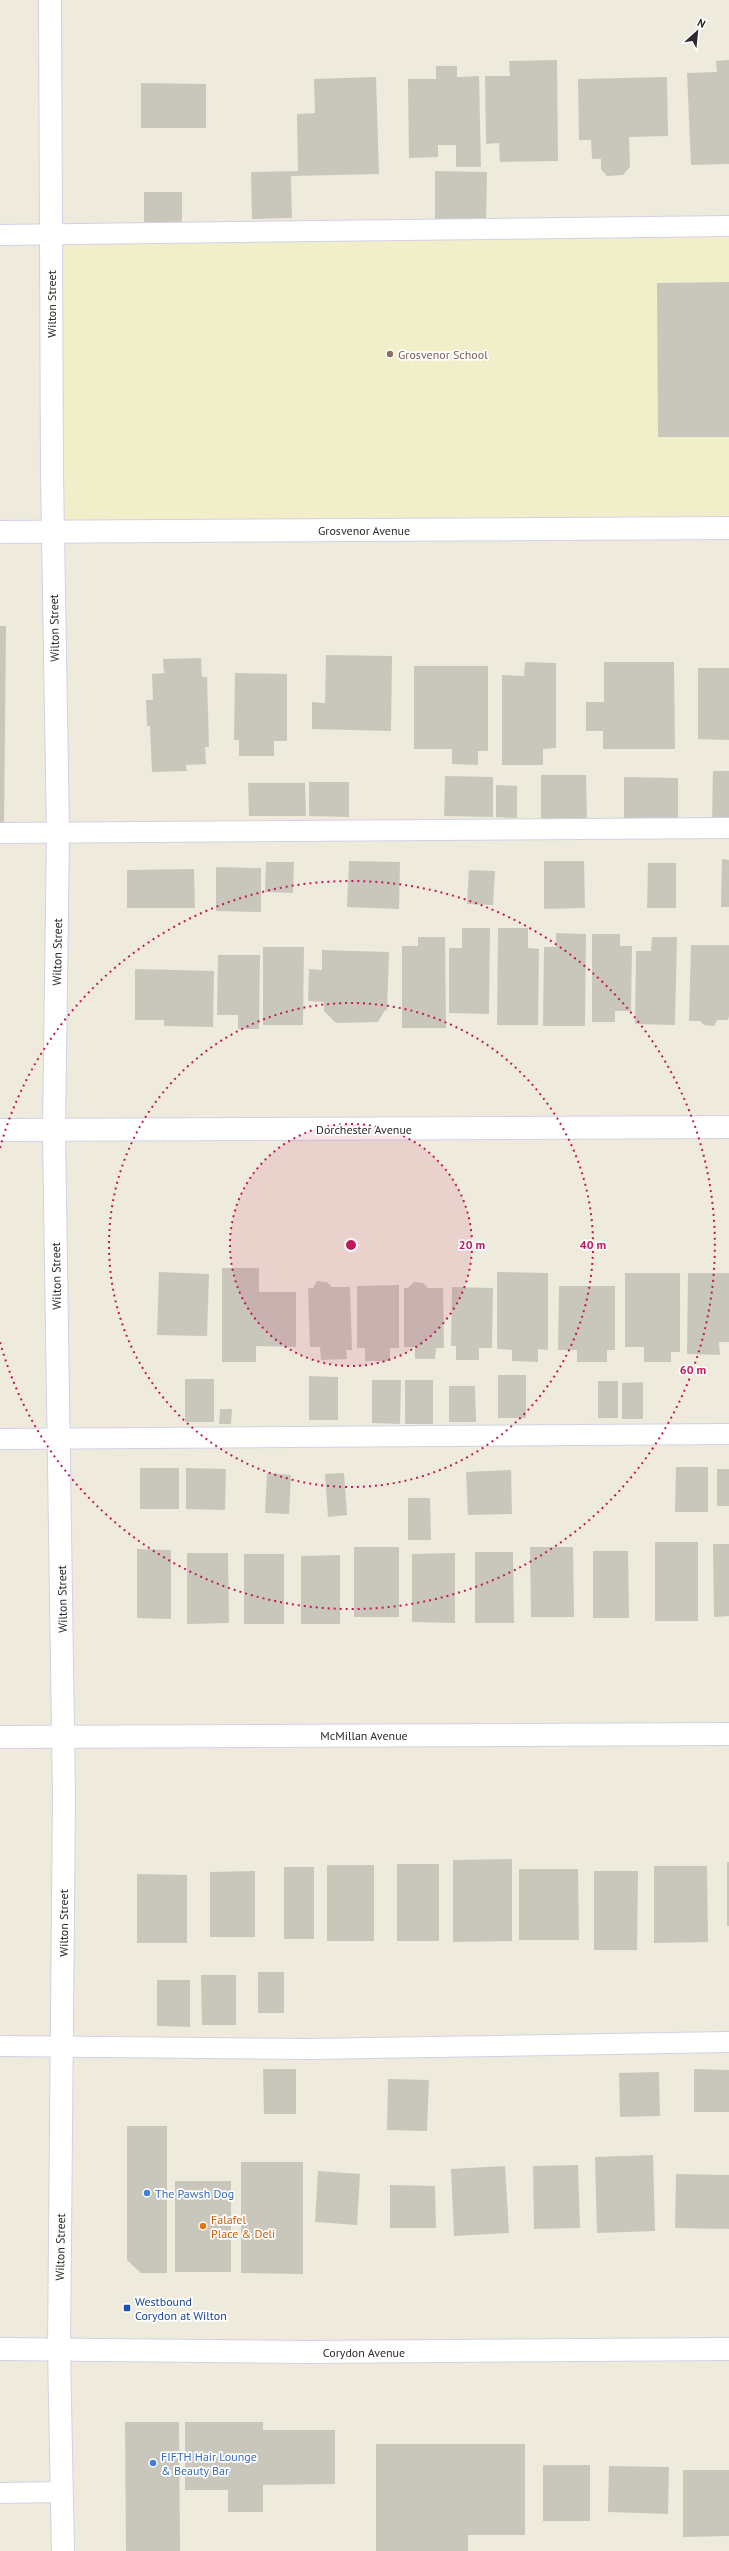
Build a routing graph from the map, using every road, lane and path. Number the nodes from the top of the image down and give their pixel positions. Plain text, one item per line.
1 (50, 0) edge
2 (729, 226) edge
3 (0, 235) edge
4 (50, 235) junction
5 (729, 528) edge
6 (0, 532) edge
7 (53, 532) junction
8 (729, 828) edge
9 (0, 833) edge
10 (58, 833) junction
11 (729, 1127) edge
12 (0, 1130) edge
13 (54, 1131) junction
14 (729, 1434) edge
15 (59, 1438) junction
16 (0, 1439) edge
17 (729, 1734) edge
18 (61, 1736) junction
19 (0, 1737) edge
20 (729, 2042) edge
21 (0, 2046) edge
22 (62, 2047) junction
23 (729, 2349) edge
24 (0, 2350) edge
25 (59, 2350) junction
26 (62, 2492) junction
27 (0, 2493) edge
28 (64, 2551) edge

1 - 4 street, Wilton Street
2 - 4 lane
3 - 4 lane
4 - 7 street, Wilton Street
5 - 7 street, Grosvenor Avenue
6 - 7 street, Grosvenor Avenue
7 - 10 street, Wilton Street
8 - 10 lane
9 - 10 lane
10 - 13 street, Wilton Street
11 - 13 street, Dorchester Avenue
12 - 13 street, Dorchester Avenue
13 - 15 street, Wilton Street
14 - 15 lane
15 - 16 lane
15 - 18 street, Wilton Street
17 - 18 street, McMillan Avenue
18 - 19 street, McMillan Avenue
18 - 22 street, Wilton Street
20 - 22 lane
21 - 22 lane
22 - 25 street, Wilton Street
23 - 25 street, Corydon Avenue
24 - 25 street, Corydon Avenue
25 - 26 street, Wilton Street
26 - 27 lane
26 - 28 street, Wilton Street

